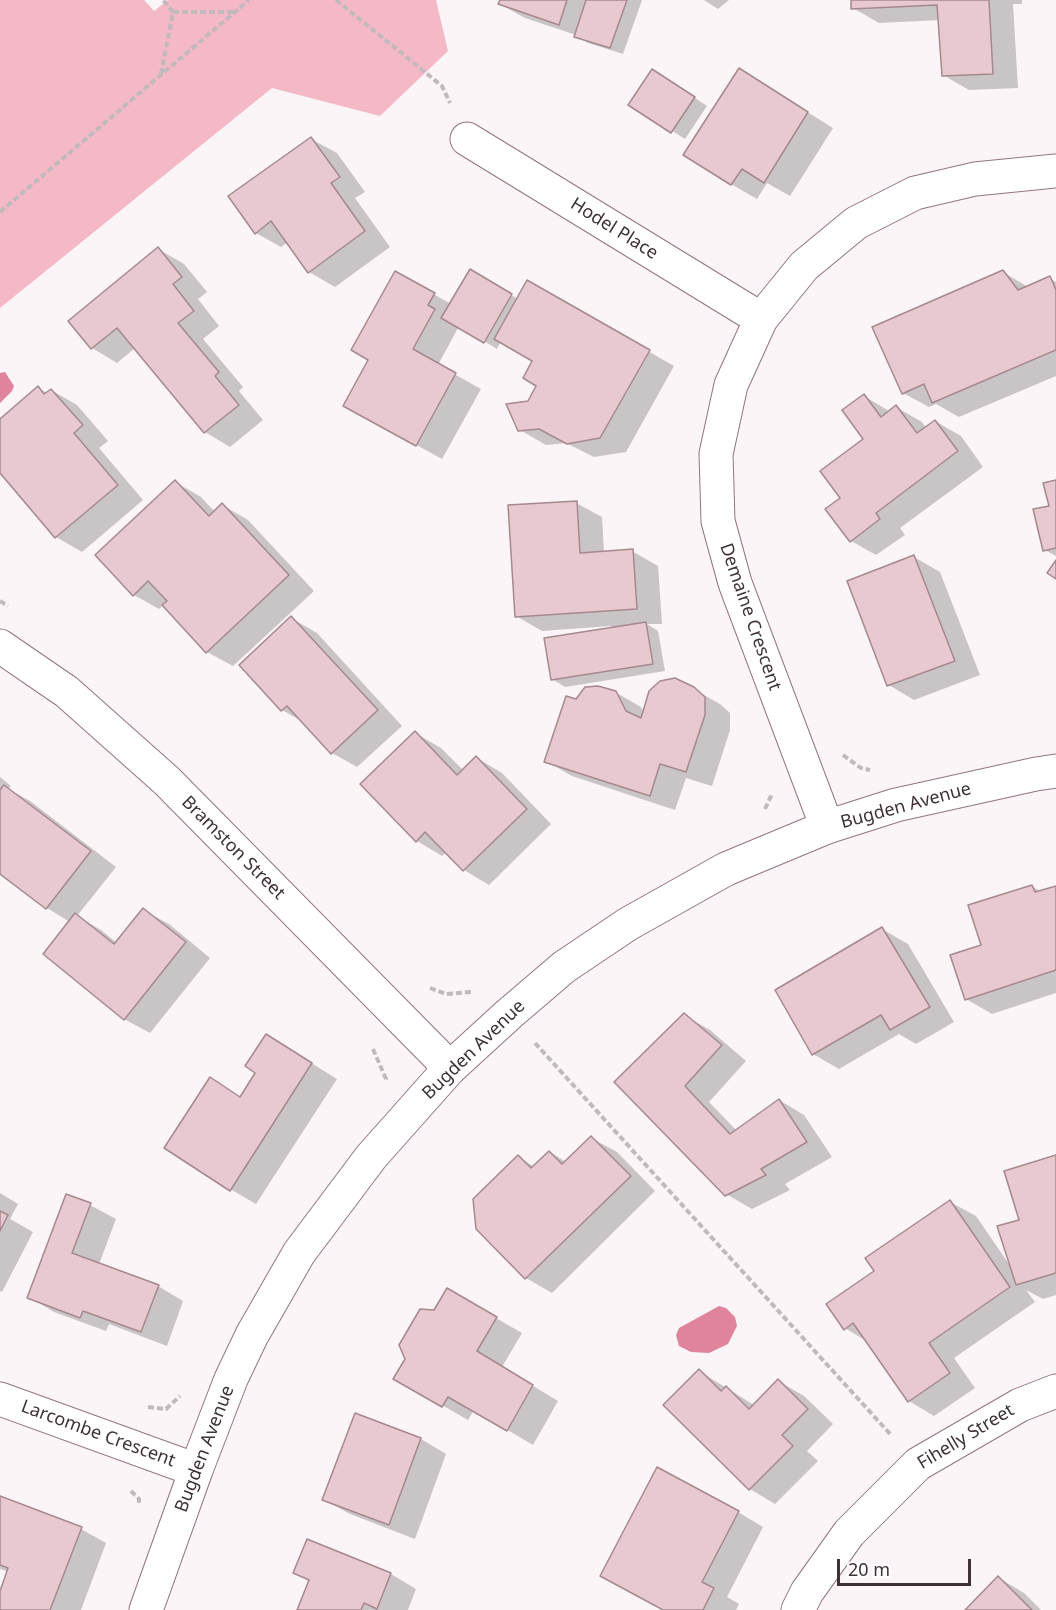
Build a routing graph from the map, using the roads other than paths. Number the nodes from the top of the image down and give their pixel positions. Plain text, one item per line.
1 (467, 139) road end
2 (1056, 171) edge
3 (761, 319) junction
4 (0, 646) edge
5 (1056, 771) edge
6 (827, 827) junction
7 (450, 1068) junction
8 (1056, 1391) edge
9 (0, 1399) edge
10 (196, 1470) junction
11 (146, 1610) edge
12 (798, 1610) edge

1 - 3 street, Hodel Place
2 - 3 street, Demaine Crescent
3 - 6 street, Demaine Crescent
4 - 7 street, Bramston Street
5 - 6 street, Bugden Avenue
6 - 7 street, Bugden Avenue
7 - 10 street, Bugden Avenue
8 - 12 street, Fihelly Street
9 - 10 street, Larcombe Crescent
10 - 11 street, Bugden Avenue

